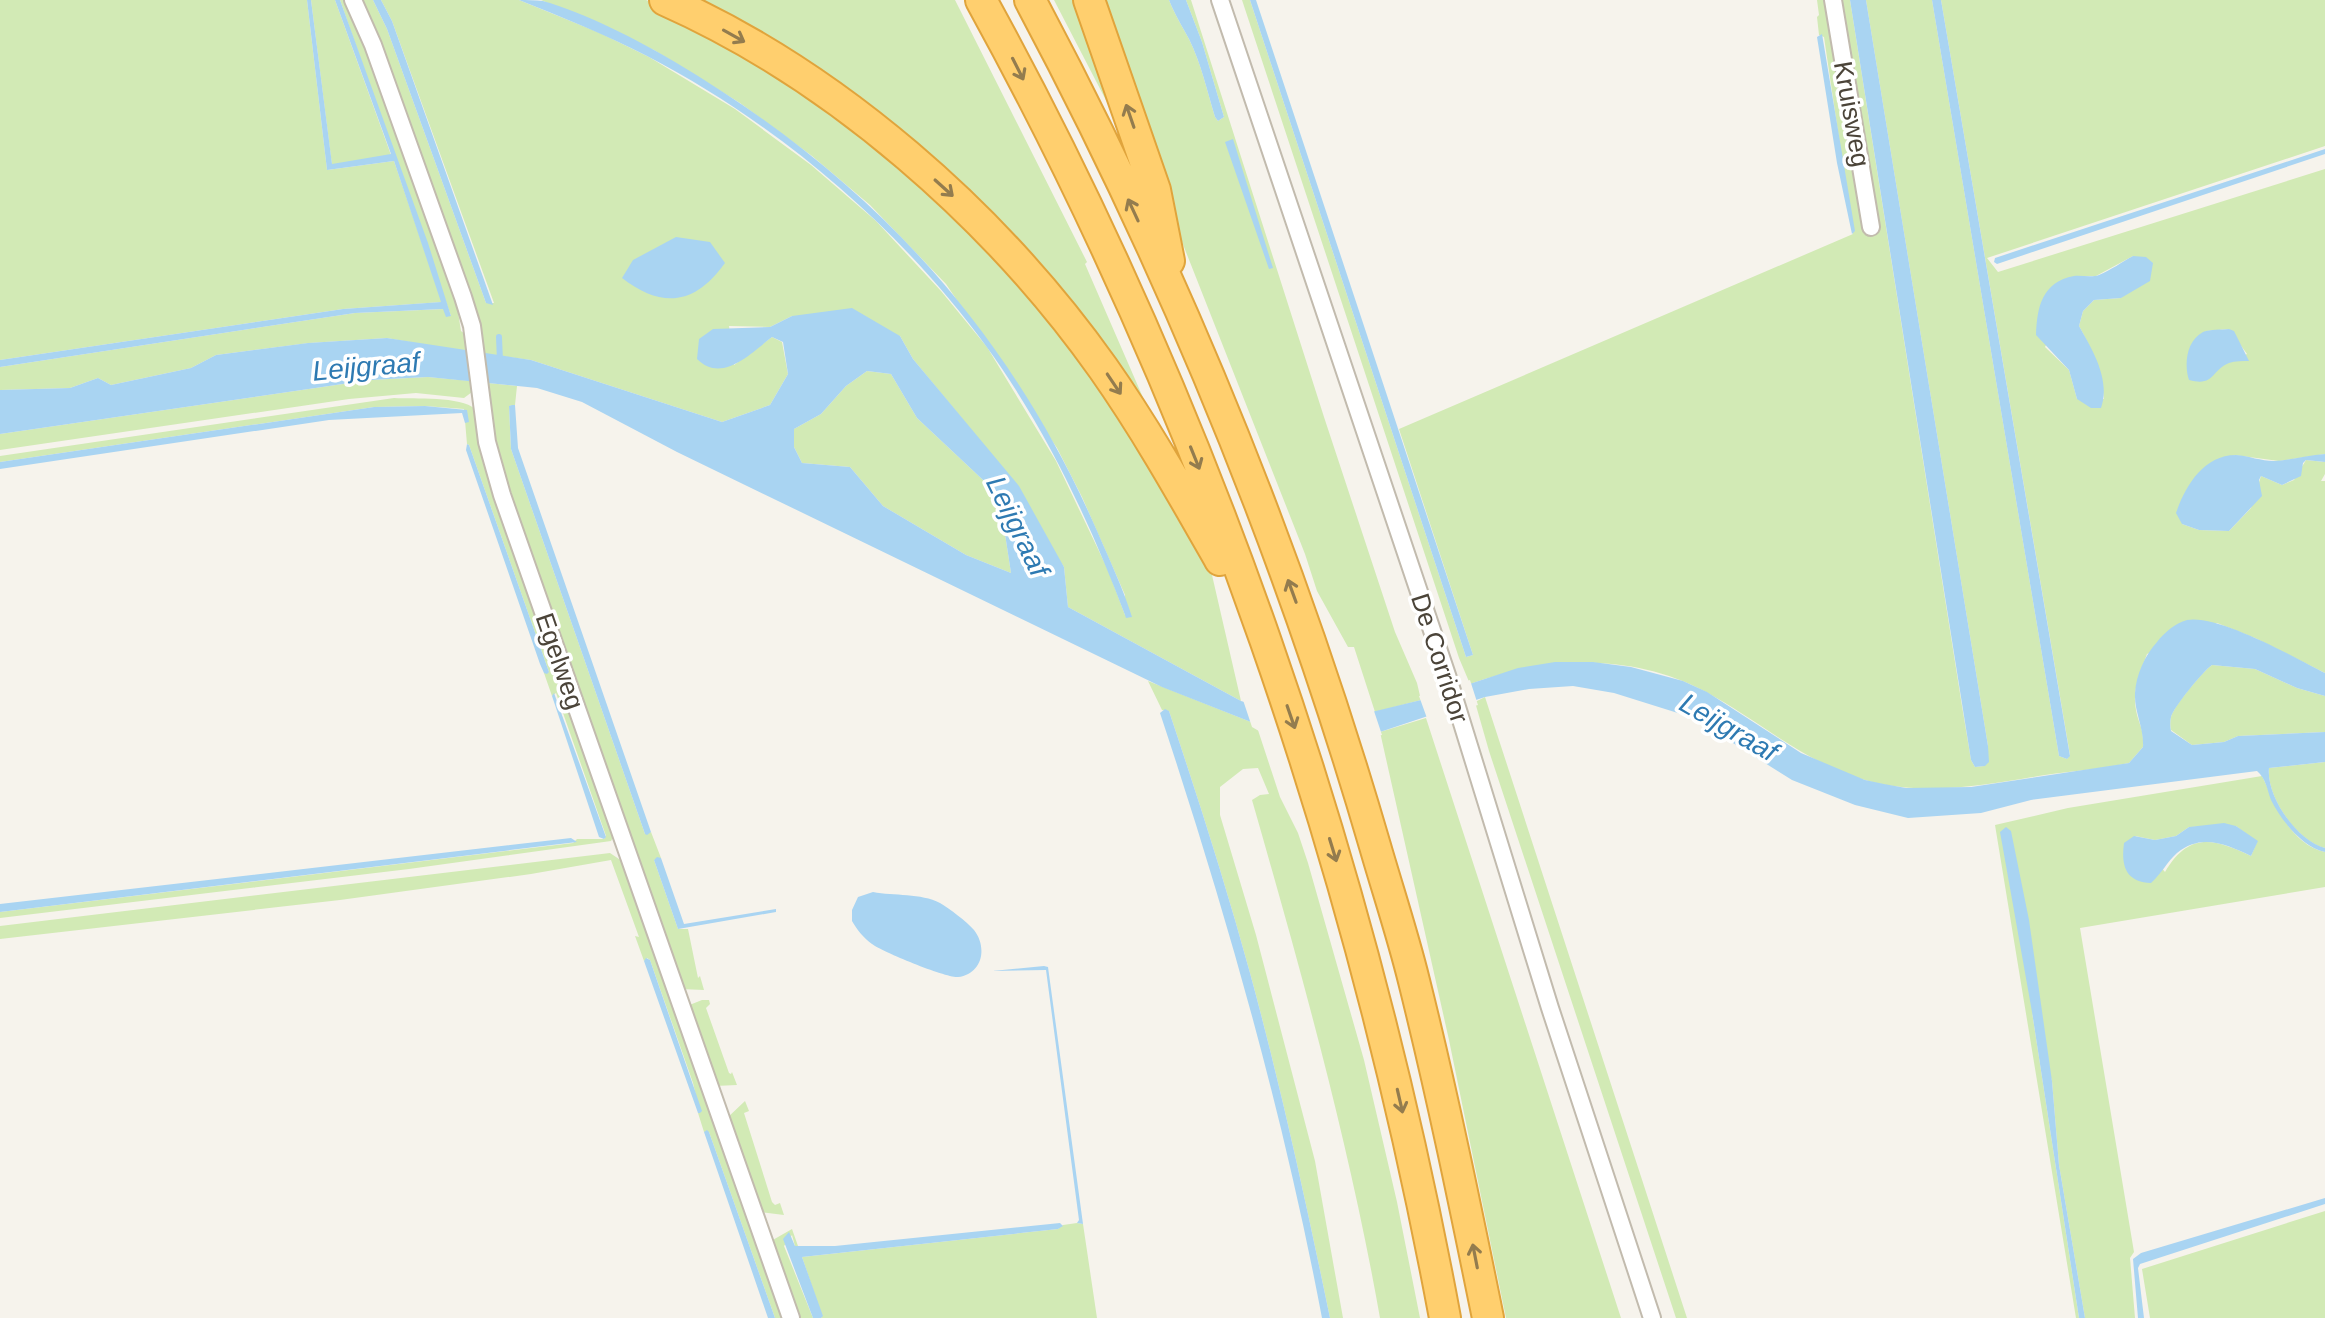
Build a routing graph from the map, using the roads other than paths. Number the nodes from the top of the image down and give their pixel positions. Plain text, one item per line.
1 (353, 0) edge
2 (665, 0) edge
3 (981, 0) edge
4 (1030, 0) edge
5 (1089, 0) edge
6 (1220, 0) edge
7 (1833, 0) edge
8 (1871, 227) dead end
9 (1178, 307) junction
10 (1266, 647) junction
11 (791, 1318) edge
12 (1445, 1318) edge
13 (1488, 1318) edge
14 (1652, 1318) edge

1 - 11 street, Egelweg
2 -> 10 highway
3 -> 10 highway
9 -> 4 highway
9 -> 5 highway
6 - 14 street, De Corridor
7 - 8 street, Kruisweg
13 -> 9 highway
10 -> 12 highway

